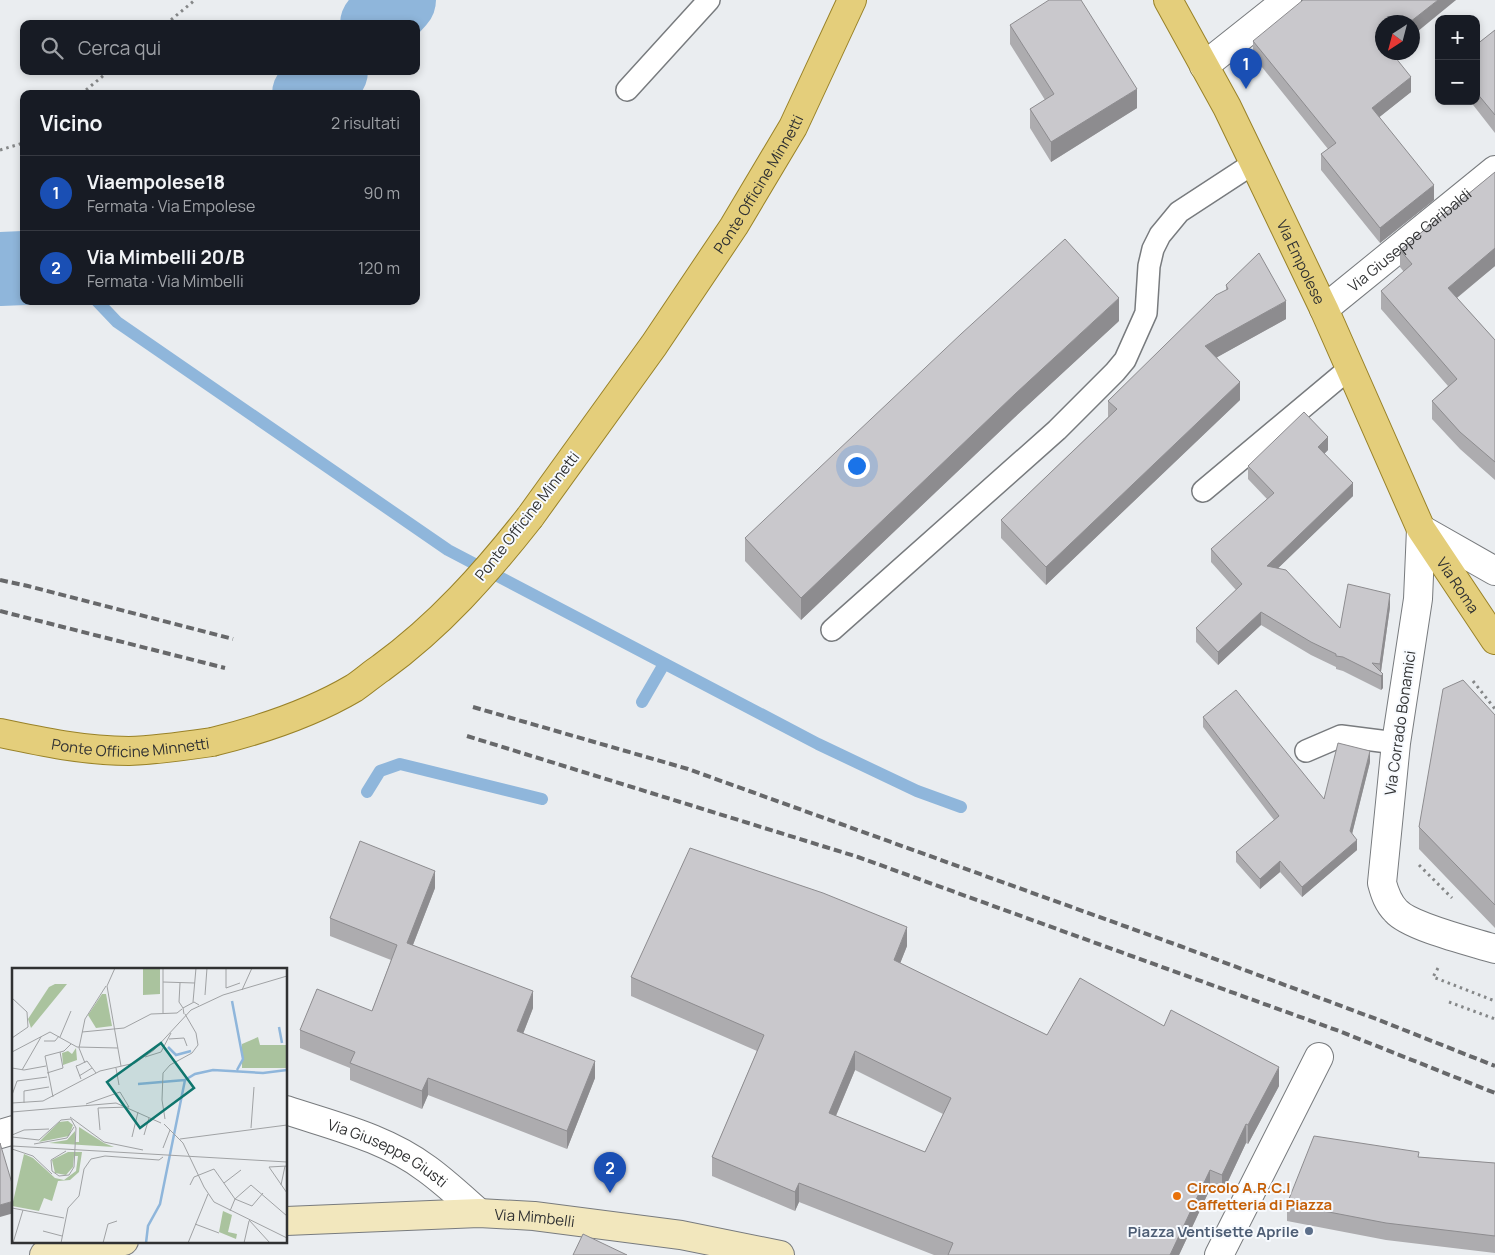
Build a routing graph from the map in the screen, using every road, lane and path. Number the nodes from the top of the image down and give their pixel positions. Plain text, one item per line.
1 (195, 0) edge
2 (709, 0) edge
3 (851, 0) edge
4 (1168, 0) edge
5 (1287, 0) edge
6 (171, 20) edge
7 (1204, 66) junction
8 (103, 75) edge
9 (86, 90) edge
10 (627, 90) dead end
11 (20, 144) edge
12 (0, 150) edge
13 (1254, 163) junction
14 (1495, 170) edge
15 (1324, 309) junction
16 (1350, 368) junction
17 (1203, 491) dead end
18 (1421, 529) junction
19 (1495, 571) edge
20 (832, 630) dead end
21 (1495, 640) edge
22 (1473, 681) dead end
23 (1495, 709) edge
24 (0, 733) edge
25 (1396, 743) junction
26 (1306, 750) dead end
27 (1418, 864) dead end
28 (1456, 902) dead end
29 (1495, 948) edge
30 (1449, 1002) dead end
31 (1495, 1019) edge
32 (1319, 1057) dead end
33 (288, 1111) edge
34 (479, 1213) junction
35 (288, 1221) edge
36 (118, 1242) edge
37 (44, 1255) edge
38 (780, 1255) edge
39 (1219, 1255) edge

1 - 6 path
2 - 10 lane
3 - 24 main road, Ponte Officine Minnetti, bridge
4 - 7 main road, Via Empolese
5 - 7 street
7 - 13 main road, Via Empolese
8 - 9 path
11 - 12 path
13 - 15 main road, Via Empolese
13 - 20 lane
14 - 15 street, Via Giuseppe Garibaldi
15 - 16 main road, Via Empolese
16 - 17 lane
16 - 18 main road, Via Empolese
18 - 19 street
18 - 21 main road, Via Roma
18 - 25 street, Via Corrado Bonamici
22 - 23 path
25 - 26 lane
25 - 29 street, Via Corrado Bonamici
27 - 28 path
30 - 31 path
32 - 39 street
33 - 34 street, Via Giuseppe Giusti
34 - 35 main road, Via Mimbelli
34 - 38 main road, Via Mimbelli
36 - 37 main road

